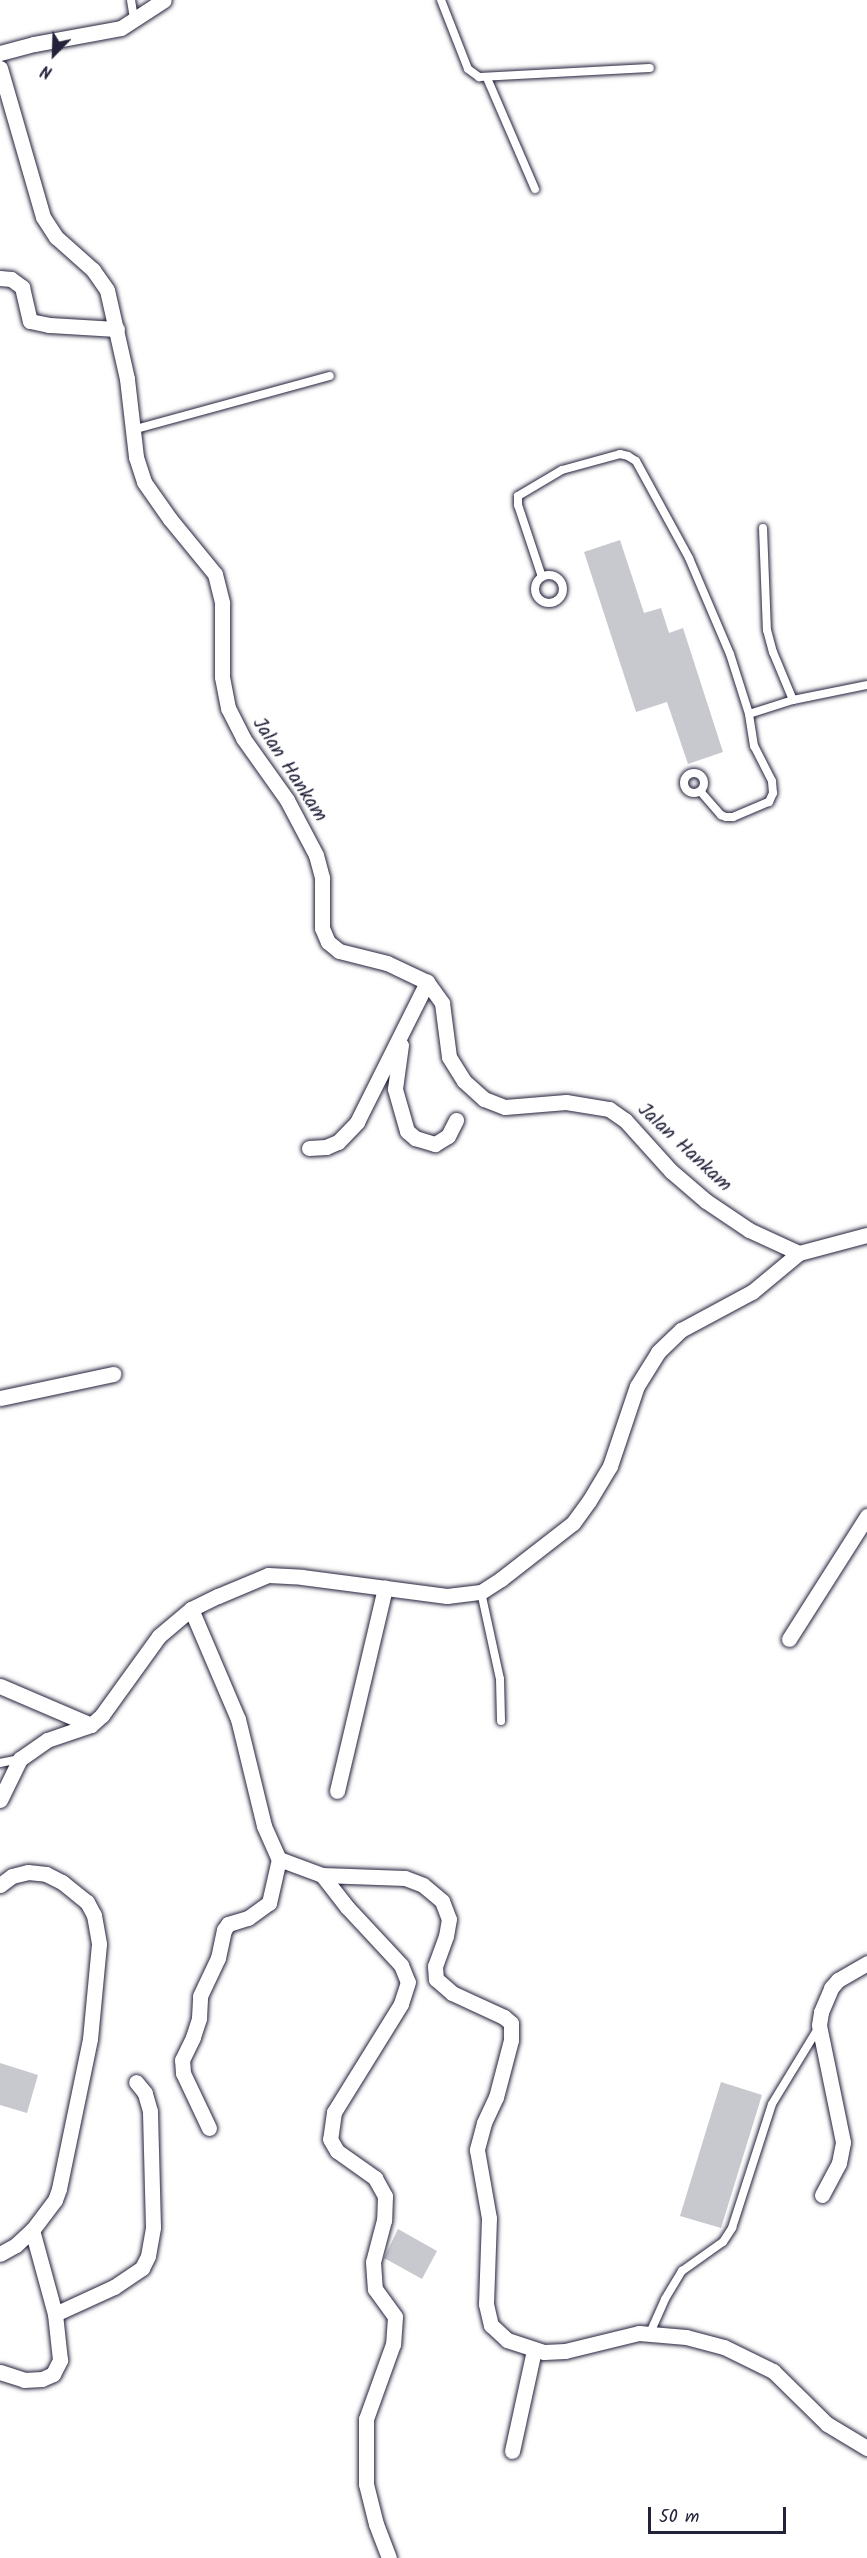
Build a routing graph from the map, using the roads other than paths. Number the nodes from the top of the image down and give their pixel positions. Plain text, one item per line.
1 (130, 0) edge
2 (164, 0) edge
3 (441, 0) edge
4 (135, 21) junction
5 (0, 53) edge
6 (0, 68) edge
7 (650, 68) dead end
8 (487, 78) junction
9 (535, 189) dead end
10 (0, 278) edge
11 (117, 329) junction
12 (330, 376) dead end
13 (132, 430) junction
14 (763, 528) dead end
15 (542, 577) dead end
16 (867, 685) edge
17 (793, 700) junction
18 (748, 714) junction
19 (700, 791) dead end
20 (427, 982) junction
21 (403, 1031) junction
22 (456, 1120) dead end
23 (309, 1148) dead end
24 (867, 1235) edge
25 (799, 1253) junction
26 (113, 1374) dead end
27 (0, 1398) edge
28 (867, 1516) edge
29 (385, 1588) junction
30 (481, 1592) junction
31 (191, 1609) junction
32 (789, 1639) dead end
33 (0, 1686) edge
34 (501, 1721) dead end
35 (91, 1725) junction
36 (20, 1759) junction
37 (0, 1763) edge
38 (337, 1791) dead end
39 (0, 1800) edge
40 (279, 1859) junction
41 (322, 1875) junction
42 (0, 1885) edge
43 (867, 1963) edge
44 (819, 2025) junction
45 (136, 2082) dead end
46 (209, 2128) dead end
47 (822, 2195) dead end
48 (32, 2230) junction
49 (0, 2254) edge
50 (55, 2314) junction
51 (650, 2333) junction
52 (534, 2350) junction
53 (0, 2372) edge
54 (867, 2448) edge
55 (512, 2451) dead end
56 (389, 2558) edge

1 - 4 lane
2 - 4 street
3 - 8 lane
4 - 5 street
6 - 11 street, Jalan Hankam
7 - 8 lane
8 - 9 lane
10 - 11 street
11 - 13 street, Jalan Hankam
12 - 13 lane
13 - 20 street, Jalan Hankam
14 - 17 lane
15 - 18 lane
16 - 17 lane
17 - 18 lane
18 - 19 lane
20 - 21 street
20 - 25 street, Jalan Hankam
21 - 22 street
21 - 23 street
24 - 25 street
25 - 30 street
26 - 27 street
28 - 32 street
29 - 30 street
29 - 31 street
29 - 38 street
30 - 34 lane
31 - 35 street
31 - 40 street
33 - 35 street
35 - 36 street
36 - 37 lane
36 - 39 street
40 - 41 street
40 - 46 street
41 - 52 street
41 - 56 street
42 - 48 street
43 - 44 street
44 - 47 street
44 - 51 lane
45 - 50 street
48 - 49 street
48 - 50 street
50 - 53 street
51 - 52 street
51 - 54 street
52 - 55 street

